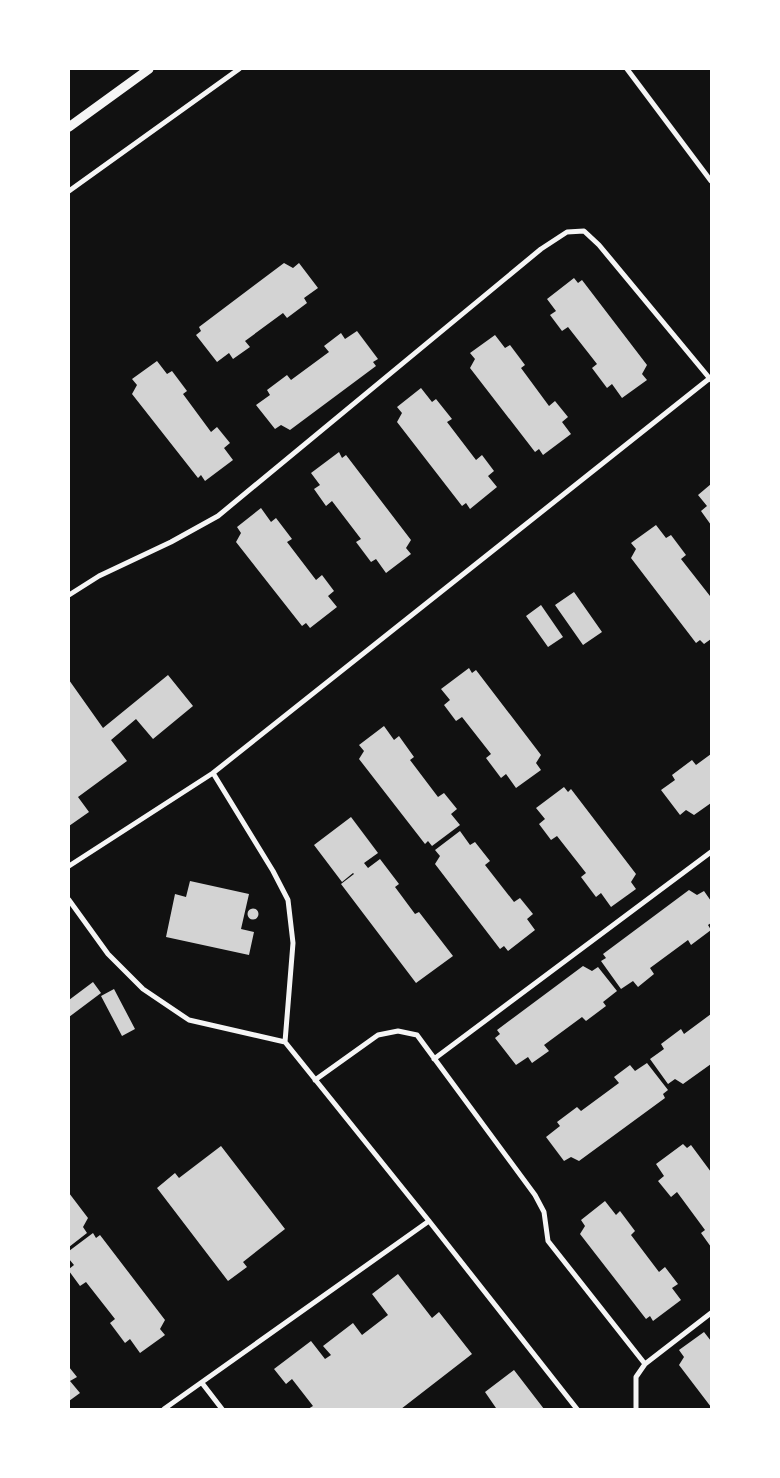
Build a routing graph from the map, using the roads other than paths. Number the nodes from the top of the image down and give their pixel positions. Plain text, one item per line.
1 (149, 69) edge
2 (239, 69) edge
3 (628, 69) edge
4 (69, 127) edge
5 (711, 181) edge
6 (69, 191) edge
7 (710, 379) edge
8 (69, 595) edge
9 (213, 772) junction
10 (711, 852) edge
11 (69, 866) edge
12 (69, 900) edge
13 (285, 1042) junction
14 (434, 1059) junction
15 (315, 1080) junction
16 (429, 1221) junction
17 (711, 1313) edge
18 (645, 1364) junction
19 (202, 1383) junction
20 (164, 1409) edge
21 (222, 1409) edge
22 (577, 1409) edge
23 (636, 1409) edge

1 - 4 street
2 - 6 street
3 - 5 street
7 - 8 street
7 - 9 street
9 - 11 street
9 - 13 street
10 - 14 street
12 - 13 street
13 - 15 street
14 - 15 street
14 - 18 street
15 - 16 street
16 - 19 street
16 - 22 street
17 - 18 street
18 - 23 street
19 - 20 street
19 - 21 street

